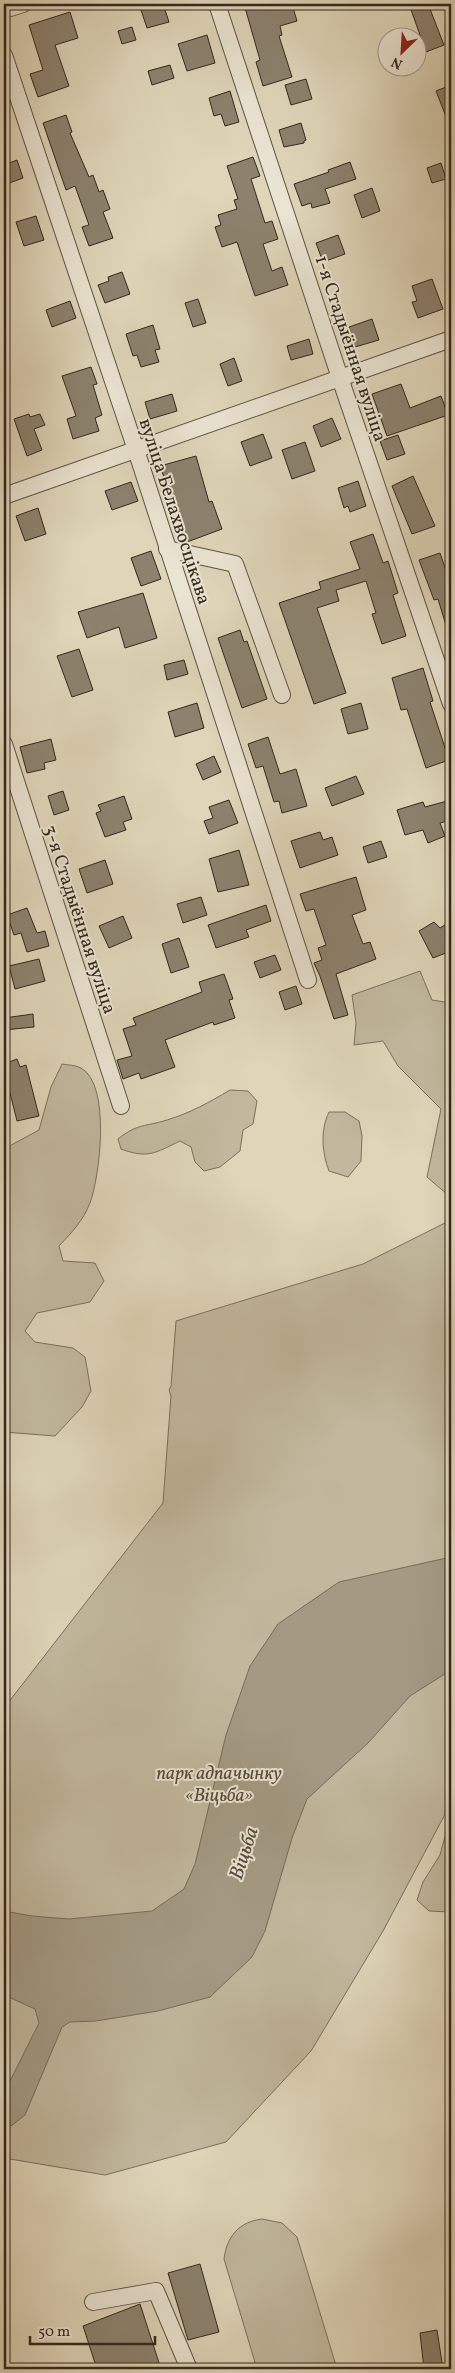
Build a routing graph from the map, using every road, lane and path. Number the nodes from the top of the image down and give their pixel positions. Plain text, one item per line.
1 (23, 4) edge
2 (218, 4) edge
3 (4, 10) edge
4 (4, 54) edge
5 (451, 339) edge
6 (340, 378) junction
7 (136, 450) junction
8 (4, 496) edge
9 (167, 549) junction
10 (282, 695) dead end
11 (451, 704) edge
12 (4, 744) edge
13 (308, 980) dead end
14 (121, 1106) dead end
15 (93, 2302) dead end
16 (189, 2369) edge

1 - 3 street
2 - 6 street, 1-я Стадыённая вуліца
4 - 7 street, вуліца Белахвосцікава
5 - 6 street
6 - 7 street
6 - 11 street, 1-я Стадыённая вуліца
7 - 8 street
7 - 9 street, вуліца Белахвосцікава
9 - 10 street
9 - 13 street, вуліца Белахвосцікава
12 - 14 street, 3-я Стадыённая вуліца
15 - 16 street

